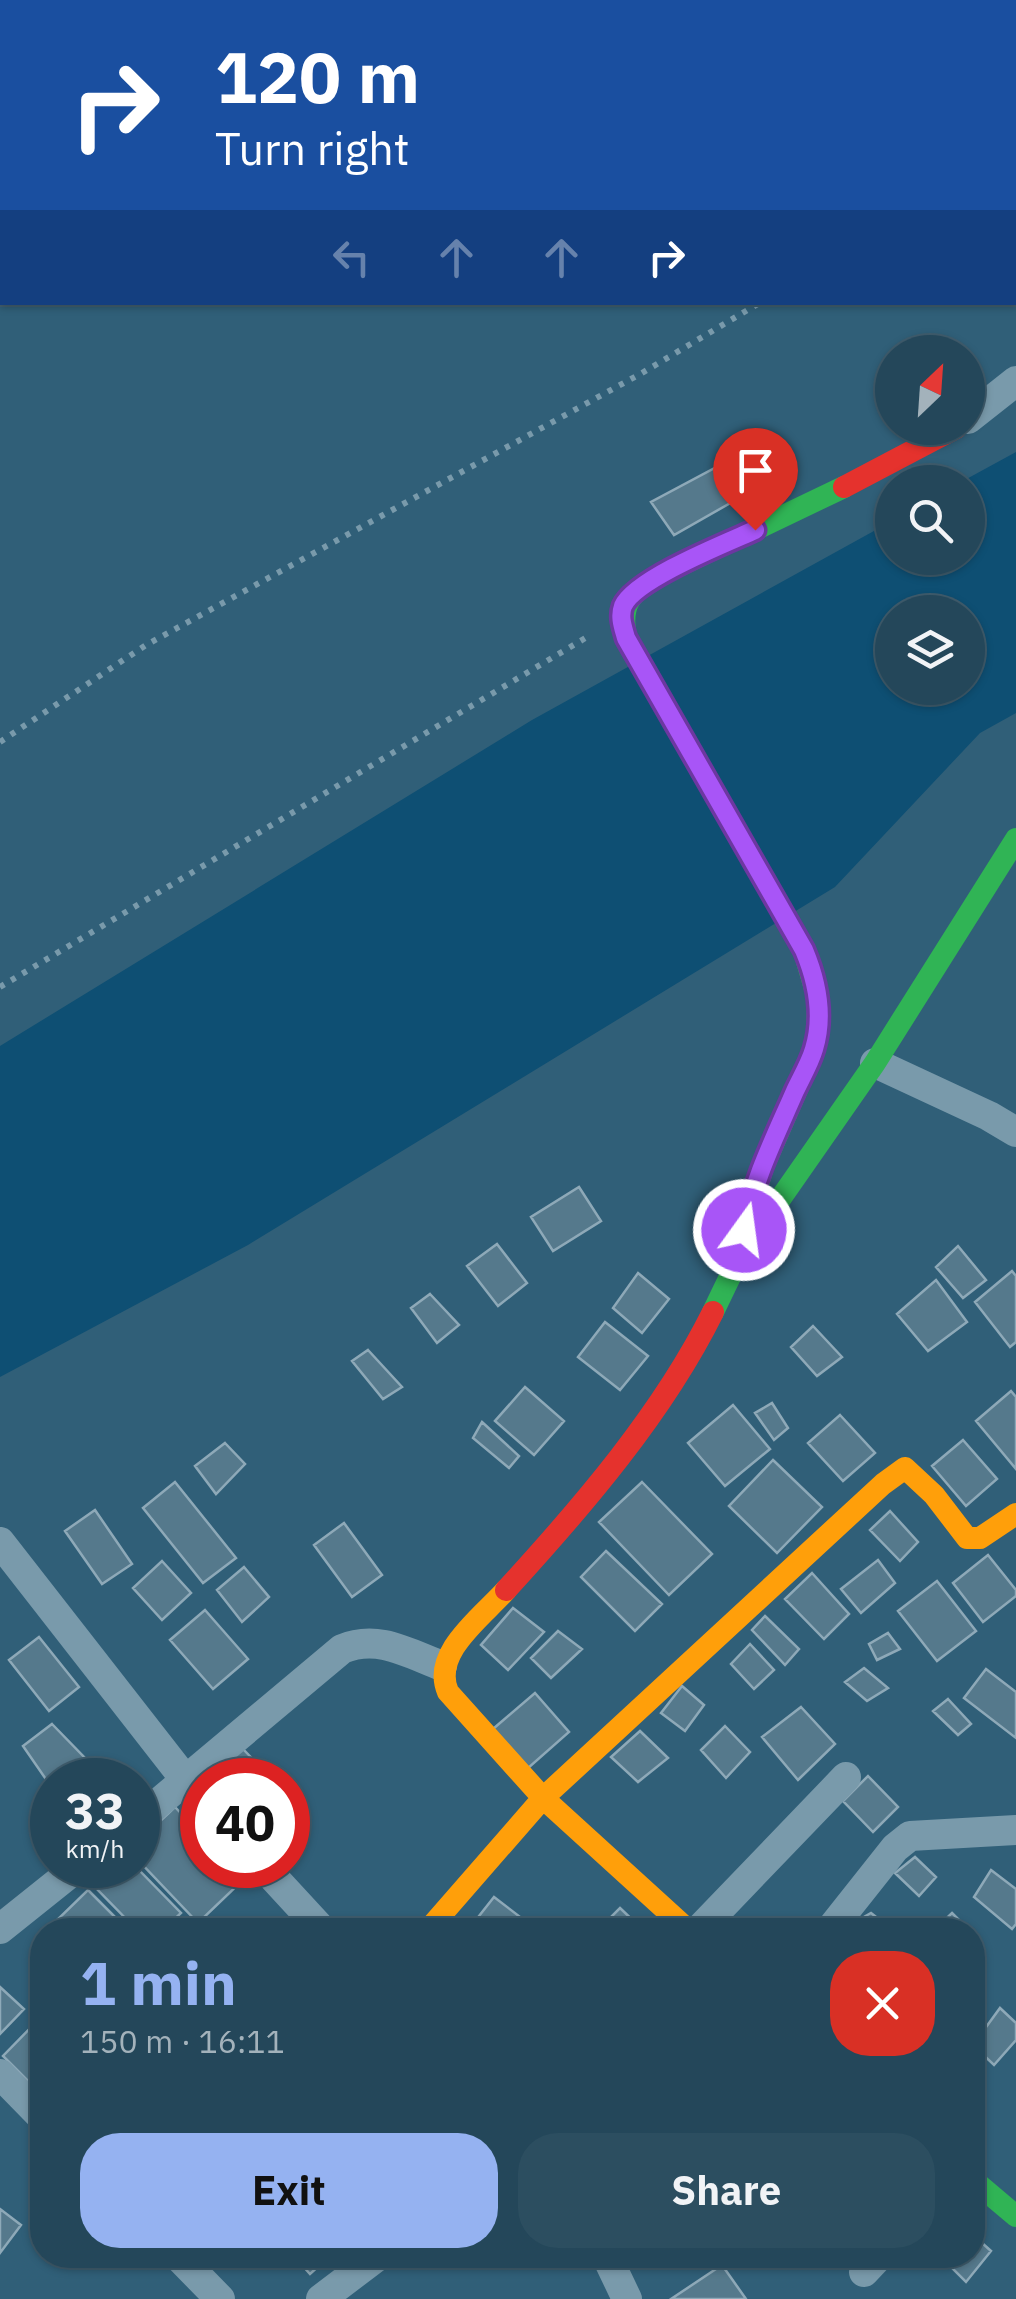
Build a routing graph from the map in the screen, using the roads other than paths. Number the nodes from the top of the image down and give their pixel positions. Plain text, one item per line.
1 (1016, 381) edge
2 (985, 405) edge
3 (924, 445) edge
4 (1016, 839) edge
5 (875, 1063) junction
6 (1016, 1132) edge
7 (739, 1258) junction
8 (1016, 1514) edge
9 (0, 1542) edge
10 (442, 1666) junction
11 (229, 1758) edge
12 (180, 1774) edge
13 (846, 1777) dead end
14 (543, 1798) junction
15 (1016, 1830) edge
16 (51, 1888) edge
17 (283, 1888) edge
18 (311, 1918) edge
19 (438, 1918) edge
20 (675, 1918) edge
21 (711, 1918) edge
22 (840, 1918) edge
23 (0, 1929) edge
24 (0, 2074) edge
25 (30, 2105) edge
26 (985, 2190) edge
27 (1016, 2216) edge
28 (190, 2268) edge
29 (362, 2268) edge
30 (612, 2268) edge
31 (220, 2299) edge
32 (321, 2299) edge
33 (627, 2299) edge

1 - 2 street
3 - 7 street
4 - 5 street
5 - 6 street
5 - 7 street
7 - 10 street
8 - 14 street
9 - 12 street
10 - 11 street
10 - 14 street
13 - 21 street
14 - 19 street
14 - 20 street
15 - 22 street
16 - 23 street
17 - 18 street
24 - 25 street
26 - 27 street
28 - 31 street
29 - 32 street
30 - 33 street

